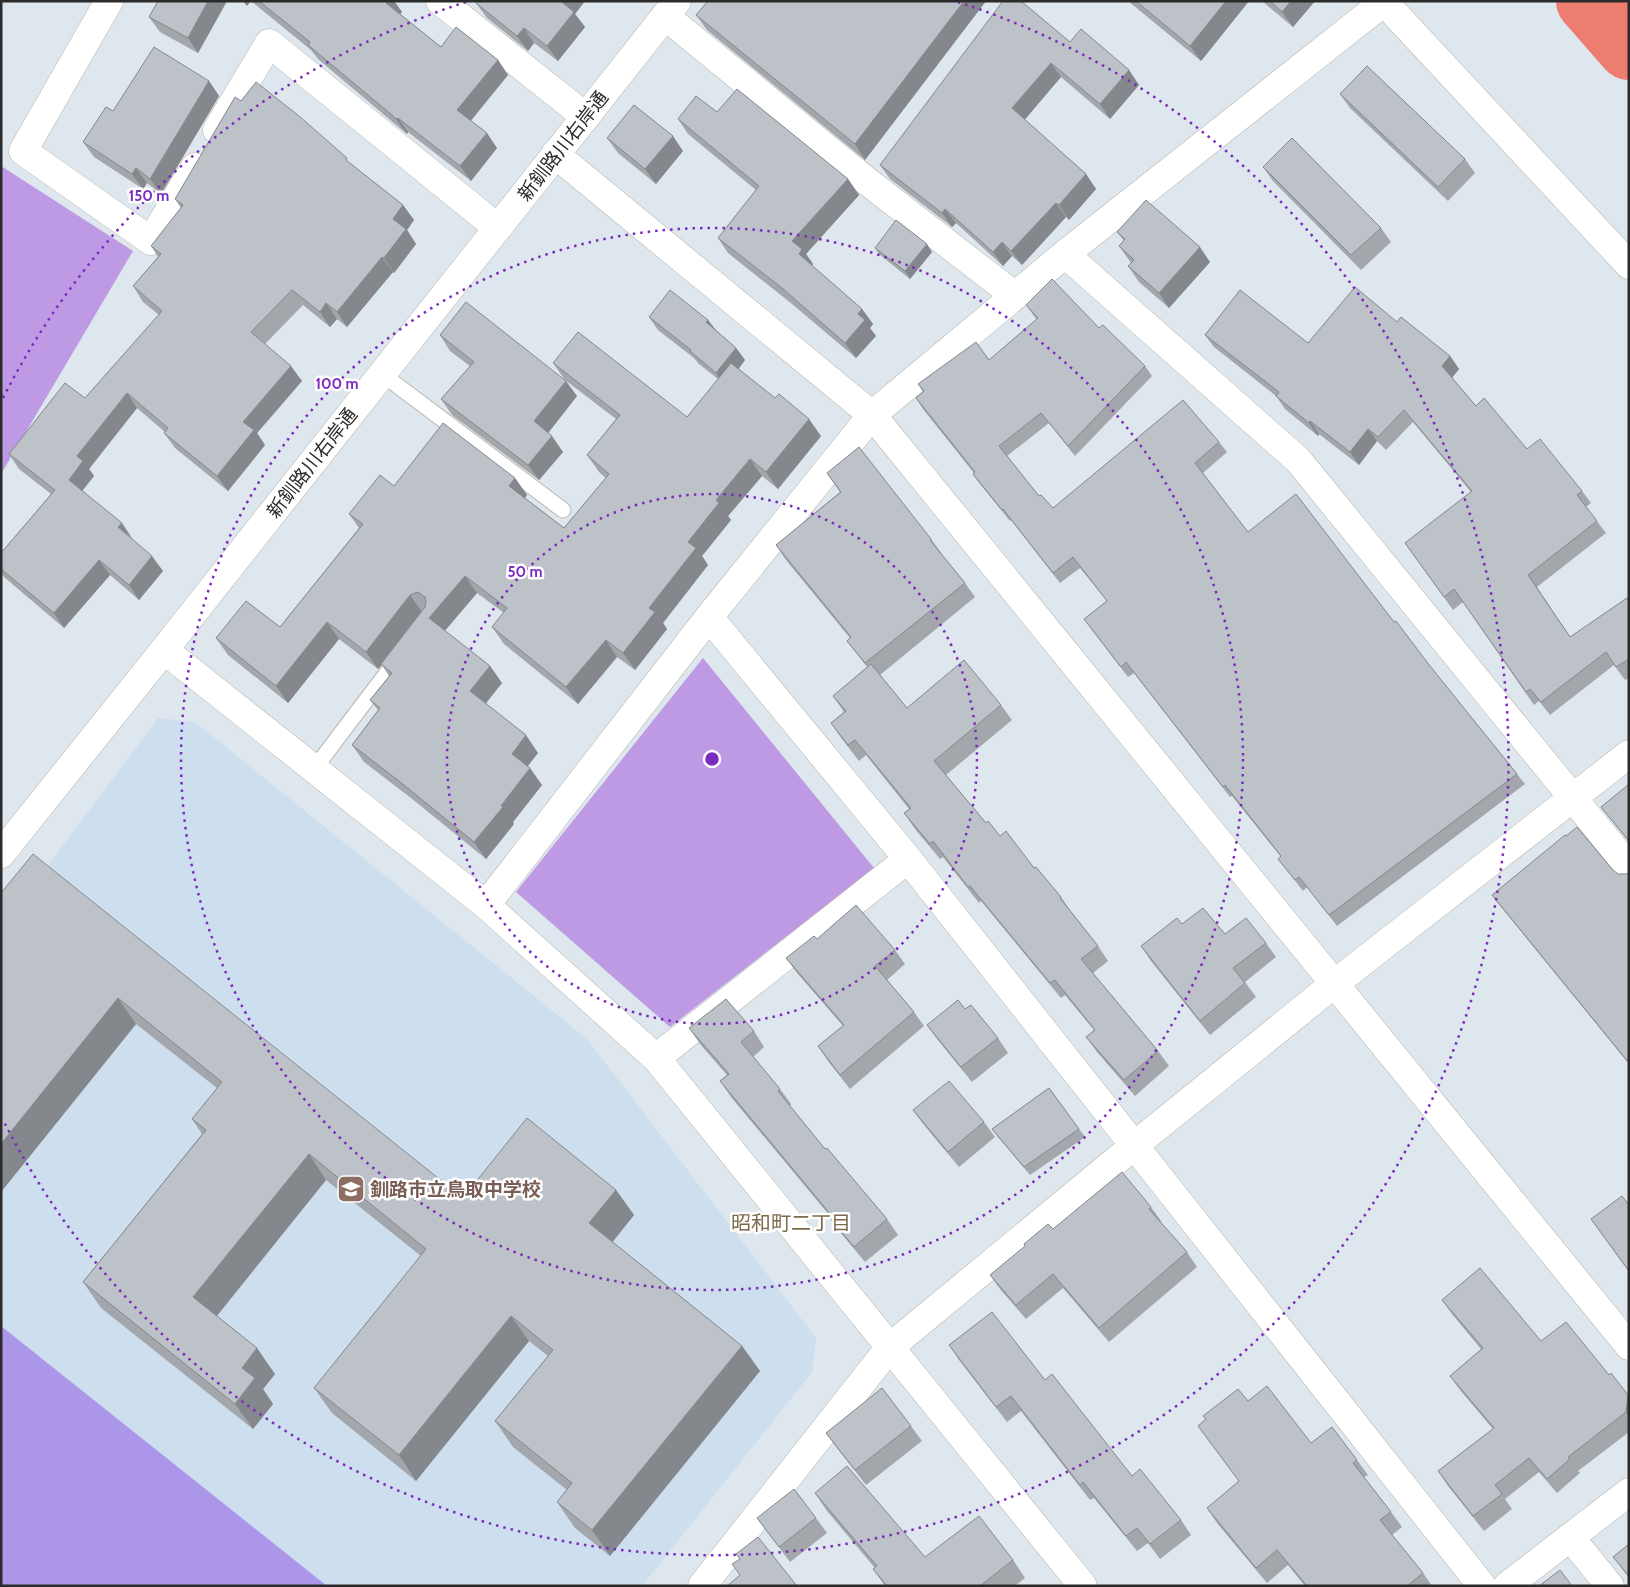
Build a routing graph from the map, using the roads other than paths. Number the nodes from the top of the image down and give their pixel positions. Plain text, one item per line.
1 (109, 1) edge
2 (440, 1) edge
3 (1384, 2) edge
4 (671, 9) edge
5 (586, 117) junction
6 (555, 154) junction
7 (498, 228) junction
8 (1065, 254) junction
9 (1629, 265) edge
10 (1015, 296) junction
11 (382, 374) junction
12 (872, 415) junction
13 (563, 510) dead end
14 (709, 617) junction
15 (164, 650) junction
16 (405, 650) edge
17 (1629, 754) edge
18 (314, 769) junction
19 (1572, 798) junction
20 (1, 854) edge
21 (908, 859) junction
22 (1629, 867) edge
23 (486, 905) junction
24 (1334, 984) junction
25 (656, 1058) junction
26 (1135, 1145) junction
27 (1629, 1346) edge
28 (890, 1347) junction
29 (1629, 1492) edge
30 (1570, 1537) junction
31 (702, 1586) edge
32 (1083, 1586) edge
33 (1482, 1586) edge
34 (1506, 1586) edge
35 (1610, 1586) edge

1 - 7 street
2 - 5 street
3 - 8 street
3 - 9 street
4 - 5 street, 新釧路川右岸通
4 - 10 street
5 - 6 street, 新釧路川右岸通
6 - 7 street, 新釧路川右岸通
6 - 12 street
7 - 11 street, 新釧路川右岸通
8 - 10 street
8 - 19 street
10 - 12 street
11 - 13 lane
11 - 15 street, 新釧路川右岸通
12 - 14 street
12 - 24 street
14 - 21 street
14 - 23 street
15 - 18 street
15 - 20 street, 新釧路川右岸通
16 - 18 lane
17 - 19 street
18 - 23 street
19 - 22 street
19 - 24 street
21 - 25 street
21 - 26 street
23 - 25 street
24 - 26 street
24 - 27 street
25 - 28 street
26 - 28 street
26 - 33 street
28 - 31 street
28 - 32 street
29 - 30 street
30 - 34 street
30 - 35 street

